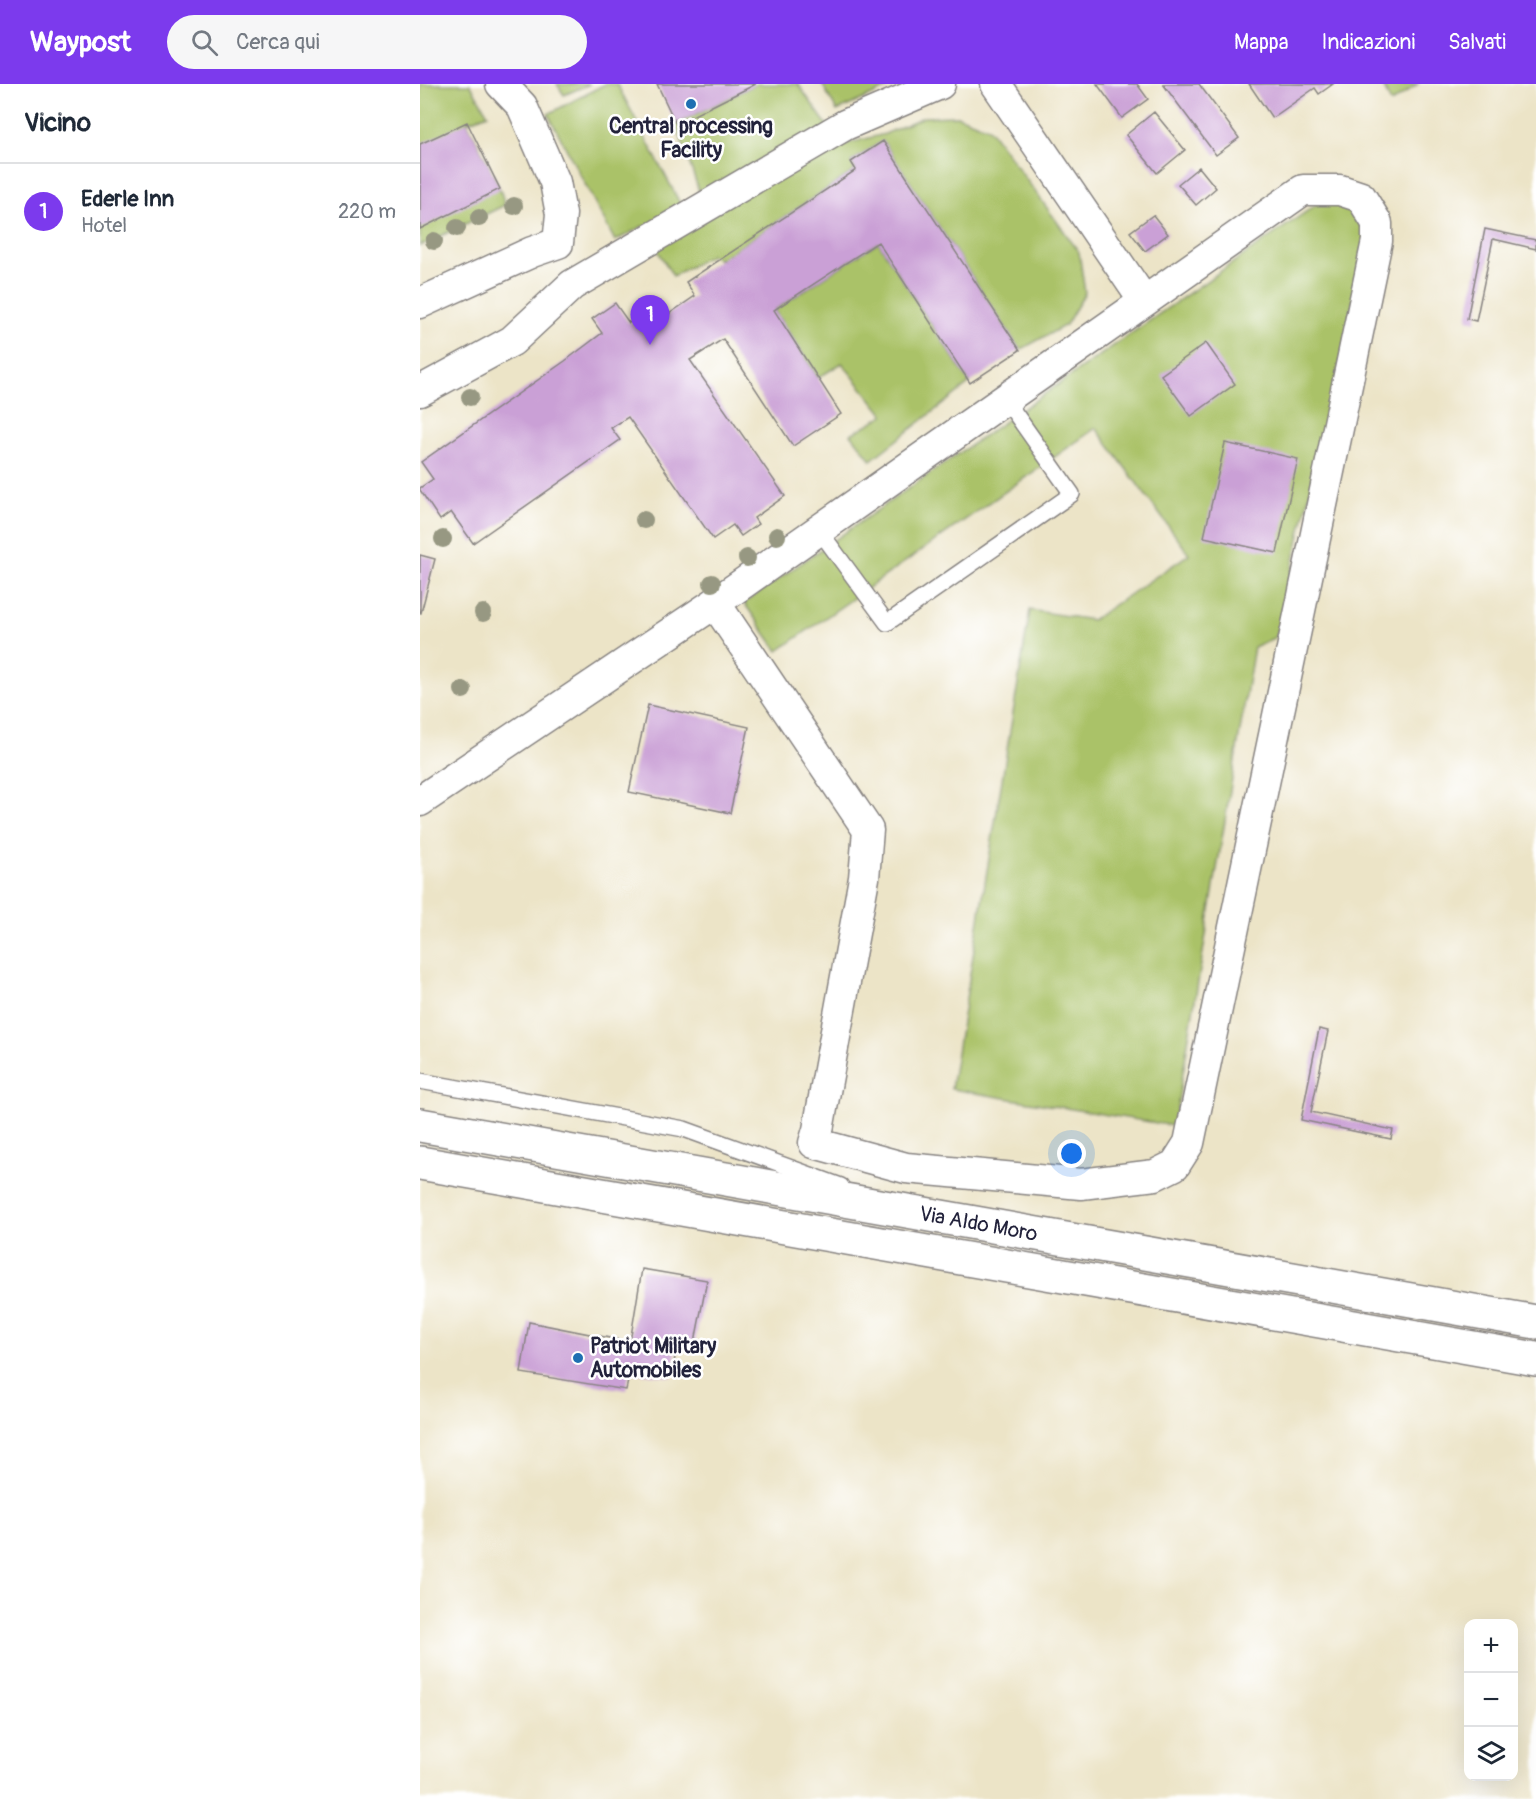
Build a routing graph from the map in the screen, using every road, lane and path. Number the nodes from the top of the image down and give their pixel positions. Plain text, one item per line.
1 (501, 84) edge
2 (940, 84) edge
3 (996, 84) edge
4 (558, 243) junction
5 (572, 285) junction
6 (1144, 301) junction
7 (420, 303) edge
8 (420, 391) edge
9 (1005, 399) junction
10 (819, 530) junction
11 (715, 603) junction
12 (420, 801) edge
13 (420, 1081) edge
14 (420, 1125) edge
15 (420, 1162) edge
16 (909, 1210) junction
17 (1536, 1322) edge
18 (1536, 1359) edge

1 - 4 street
2 - 5 street
3 - 6 street
4 - 5 street
4 - 7 street
5 - 8 street
6 - 9 street
6 - 11 street
9 - 10 street
9 - 10 lane
10 - 11 street
11 - 12 street
13 - 16 lane
14 - 16 main road, Via Aldo Moro
15 - 18 main road, Via Aldo Moro
16 - 17 main road, Via Aldo Moro

